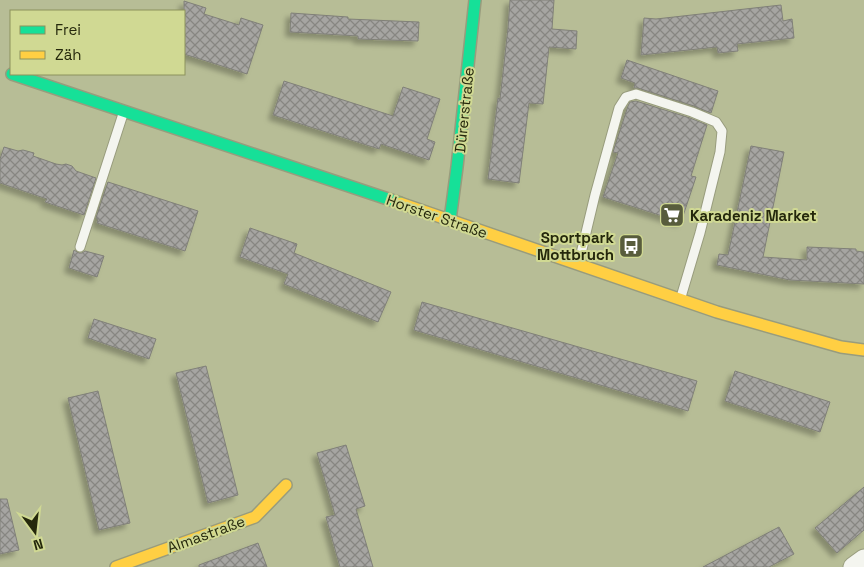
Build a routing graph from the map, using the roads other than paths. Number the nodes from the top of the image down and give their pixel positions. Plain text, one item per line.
1 (476, 0) edge
2 (15, 75) edge
3 (124, 111) junction
4 (450, 220) junction
5 (80, 247) dead end
6 (578, 264) junction
7 (680, 299) junction
8 (864, 350) edge
9 (286, 485) dead end
10 (864, 559) edge
11 (116, 567) edge
12 (853, 567) edge

1 - 4 main road, Dürerstraße
2 - 3 main road, Horster Straße
3 - 4 main road, Horster Straße
3 - 5 lane
4 - 6 main road, Horster Straße
6 - 7 main road, Horster Straße
6 - 7 lane
7 - 8 main road, Horster Straße
9 - 11 main road, Almastraße
10 - 12 street

